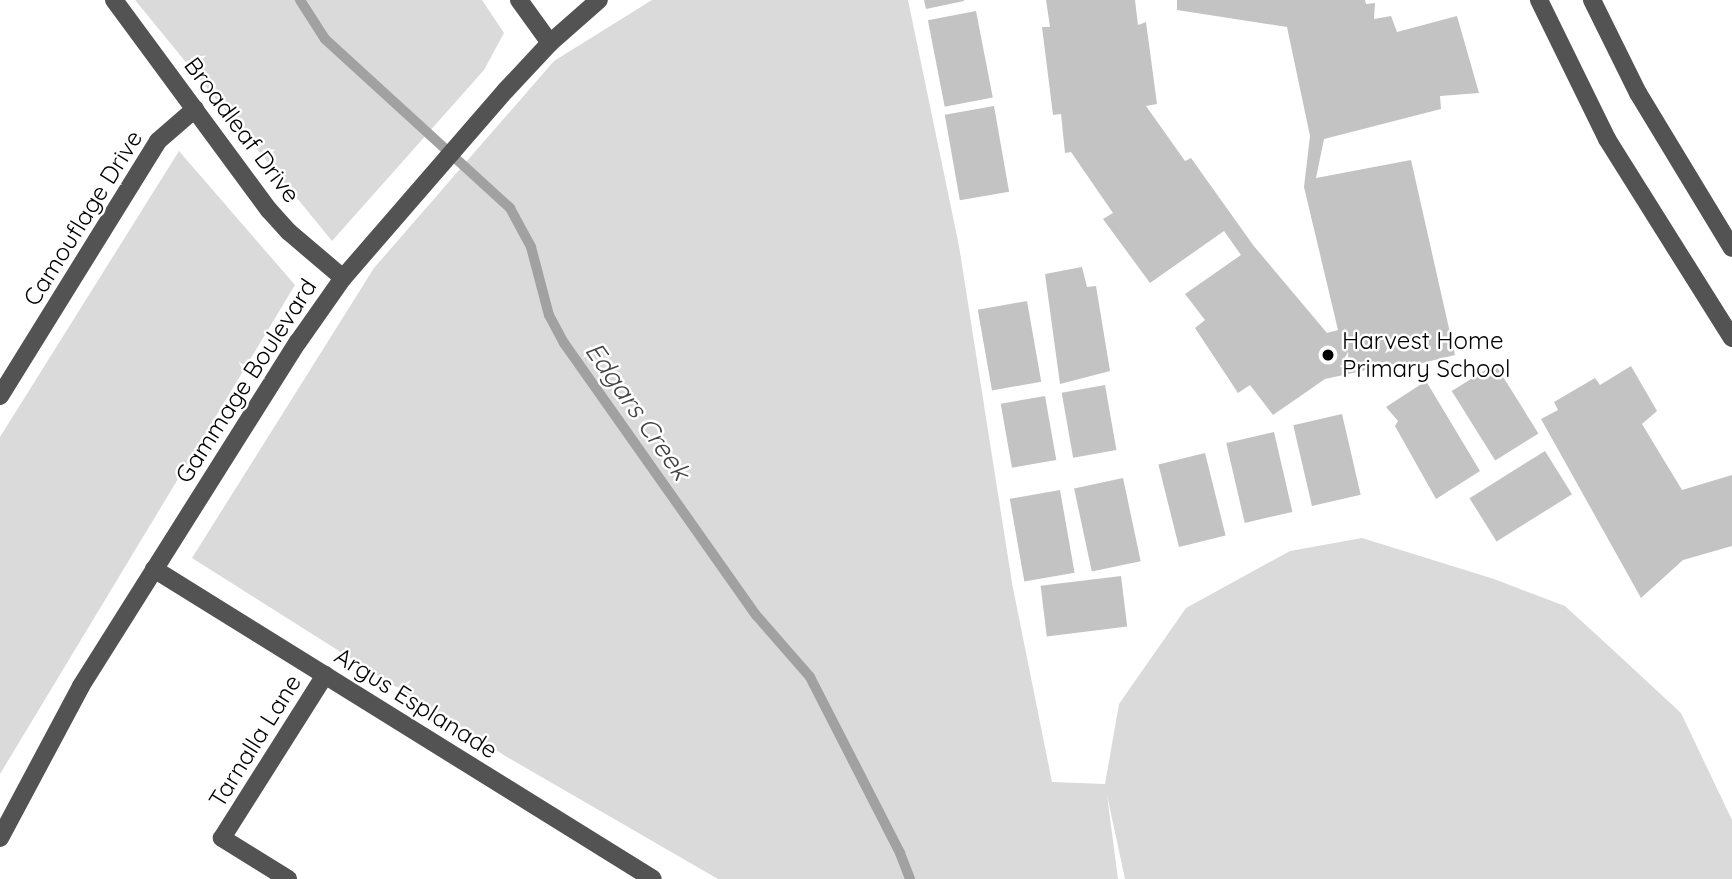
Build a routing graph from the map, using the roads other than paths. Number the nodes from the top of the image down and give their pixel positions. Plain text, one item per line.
1 (114, 0) edge
2 (519, 0) edge
3 (599, 0) edge
4 (1539, 0) edge
5 (1592, 0) edge
6 (550, 43) junction
7 (195, 109) junction
8 (1732, 248) edge
9 (343, 278) junction
10 (1732, 338) edge
11 (0, 397) edge
12 (154, 569) junction
13 (325, 675) junction
14 (0, 838) edge
15 (288, 879) edge
16 (652, 879) edge

1 - 7 street, Broadleaf Drive
2 - 6 street
3 - 6 street, Gammage Boulevard
4 - 10 street
5 - 8 street
6 - 9 street, Gammage Boulevard
7 - 9 street, Broadleaf Drive
7 - 11 street, Camouflage Drive
9 - 12 street, Gammage Boulevard
12 - 13 street, Argus Esplanade
12 - 14 street, Gammage Boulevard
13 - 15 street, Tarnalla Lane
13 - 16 street, Argus Esplanade

